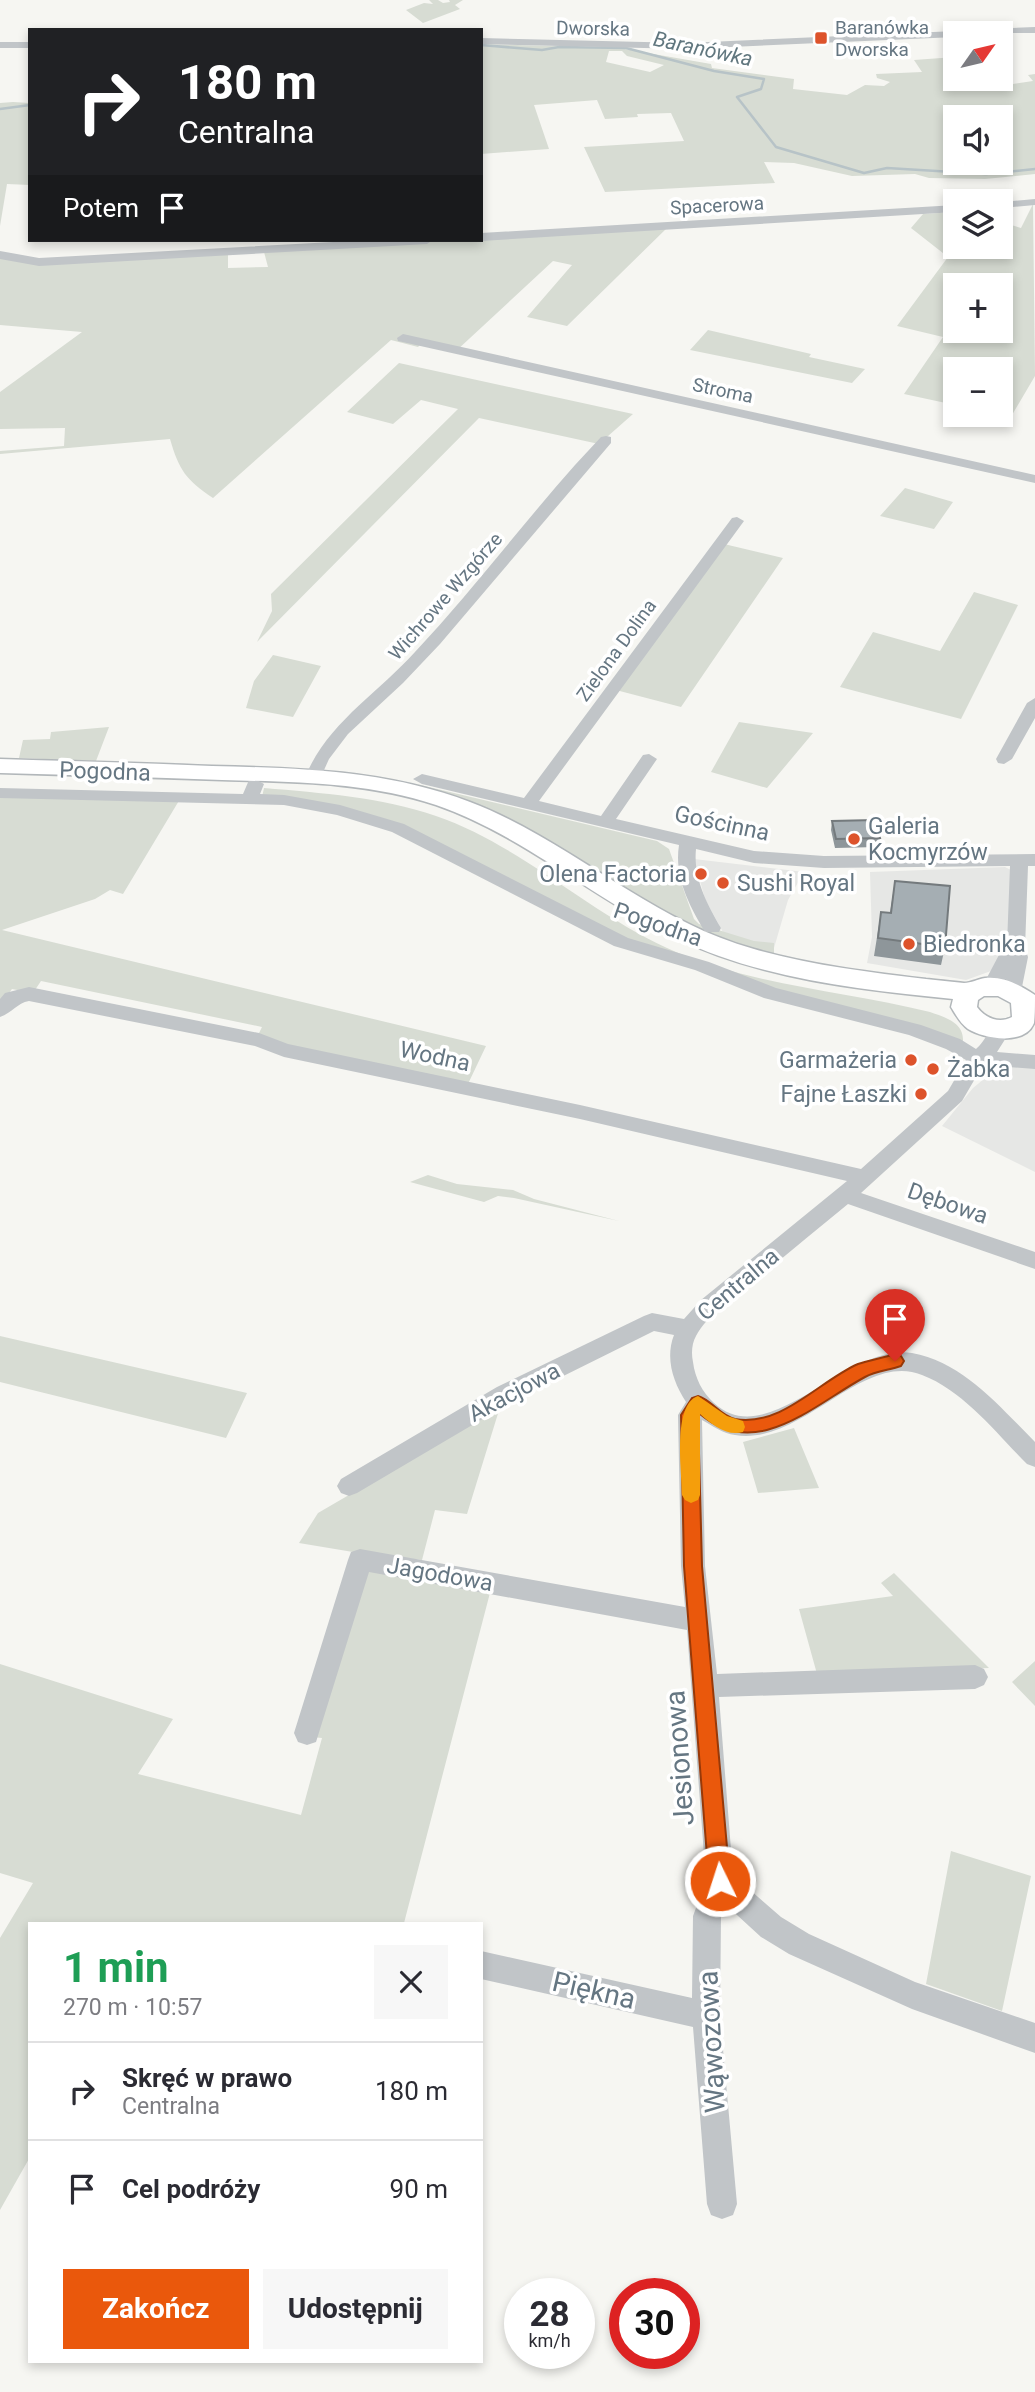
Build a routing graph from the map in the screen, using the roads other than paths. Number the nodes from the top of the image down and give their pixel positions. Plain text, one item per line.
1 (1035, 30) edge
2 (1013, 31) edge
3 (943, 35) edge
4 (483, 41) edge
5 (0, 44) edge
6 (28, 45) edge
7 (1035, 202) edge
8 (1013, 204) edge
9 (943, 209) edge
10 (483, 237) edge
11 (393, 242) edge
12 (0, 255) edge
13 (403, 338) dead end
14 (606, 440) dead end
15 (1035, 479) edge
16 (737, 521) dead end
17 (1035, 703) edge
18 (649, 759) dead end
19 (1004, 759) dead end
20 (0, 766) edge
21 (66, 773) junction
22 (314, 775) junction
23 (0, 777) edge
24 (422, 779) dead end
25 (252, 792) junction
26 (0, 793) edge
27 (528, 804) junction
28 (606, 821) junction
29 (688, 842) junction
30 (1027, 860) edge
31 (712, 928) dead end
32 (1016, 948) junction
33 (1035, 954) edge
34 (1003, 1009) edge
35 (0, 1010) edge
36 (977, 1058) junction
37 (1035, 1062) edge
38 (865, 1178) junction
39 (845, 1195) junction
40 (1035, 1261) edge
41 (687, 1328) junction
42 (698, 1403) junction
43 (1035, 1457) edge
44 (349, 1486) dead end
45 (698, 1621) junction
46 (975, 1677) dead end
47 (705, 1686) junction
48 (307, 1733) dead end
49 (720, 1881) junction
50 (483, 1965) edge
51 (706, 2016) junction
52 (1035, 2038) edge
53 (722, 2204) dead end

1 - 2 street
3 - 4 street, Dworska
5 - 6 street
7 - 8 street
9 - 10 street, Spacerowa
11 - 12 street
13 - 15 street, Stroma
14 - 22 street, Wichrowe Wzgórze
16 - 27 street, Zielona Dolina
17 - 19 street
18 - 28 street
20 - 21 main road
21 - 22 main road
21 - 23 main road
21 - 25 main road
22 - 34 main road
24 - 27 street, Gościnna
25 - 26 street, Pogodna
25 - 34 main road
25 - 36 street, Pogodna
27 - 28 street, Gościnna
28 - 29 street, Gościnna
29 - 30 street, Gościnna
29 - 31 street
30 - 32 street
32 - 33 street
32 - 34 street
34 - 36 street, Centralna
35 - 38 street, Wodna
36 - 37 street
36 - 38 street, Centralna
38 - 39 street, Centralna
39 - 40 street, Dębowa
39 - 41 street, Centralna
41 - 42 street, Centralna
41 - 44 street, Akacjowa
42 - 43 street
42 - 45 street, Jesionowa
45 - 47 street, Jesionowa
45 - 48 street, Jagodowa
46 - 47 street
47 - 49 street, Jesionowa
49 - 51 street, Wąwozowa
49 - 52 street
50 - 51 street, Piękna
51 - 53 street, Wąwozowa

